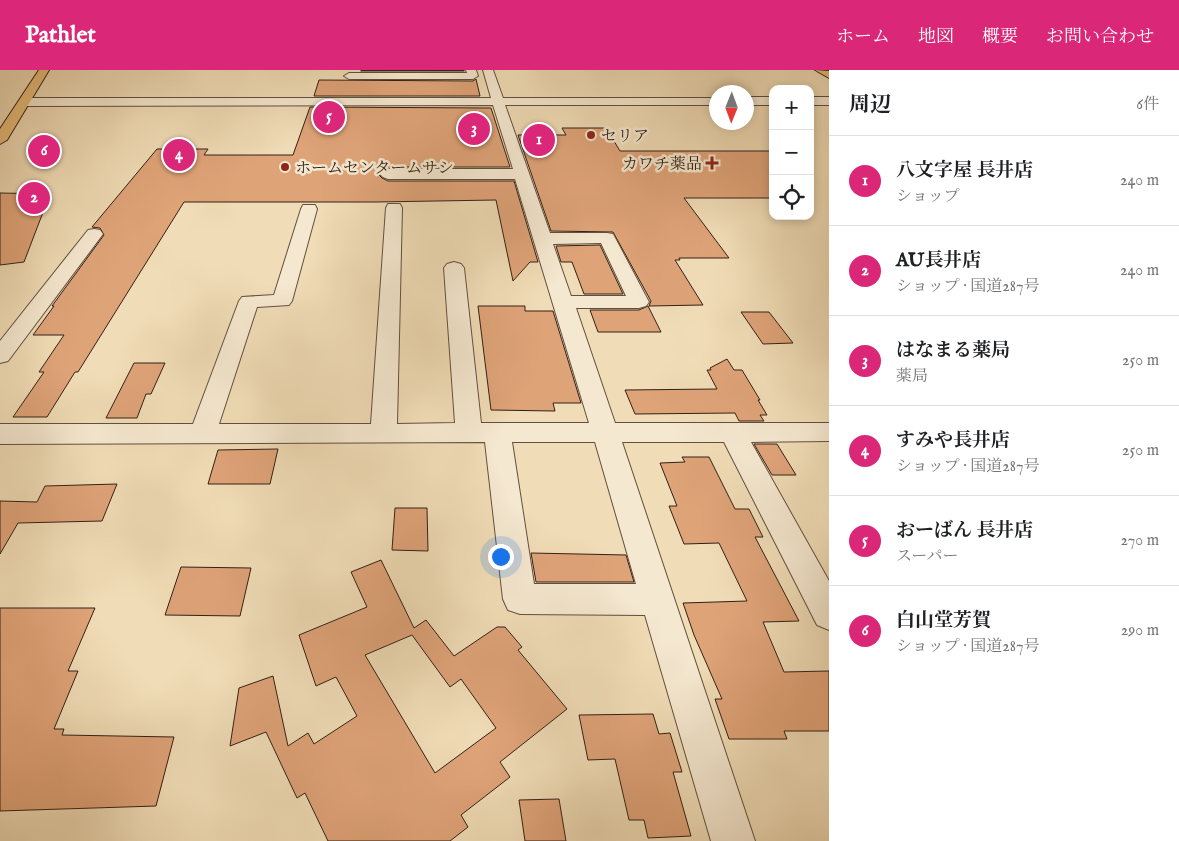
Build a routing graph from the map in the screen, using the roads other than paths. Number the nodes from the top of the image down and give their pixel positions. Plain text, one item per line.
1 (44, 70) edge
2 (471, 70) edge
3 (488, 70) edge
4 (820, 70) edge
5 (829, 75) edge
6 (347, 85) edge
7 (497, 101) junction
8 (709, 101) edge
9 (754, 101) edge
10 (769, 101) edge
11 (814, 101) edge
12 (829, 101) edge
13 (25, 102) junction
14 (0, 140) edge
15 (388, 174) dead end
16 (520, 174) junction
17 (394, 208) dead end
18 (309, 209) dead end
19 (94, 234) dead end
20 (542, 238) junction
21 (454, 268) dead end
22 (562, 302) junction
23 (0, 356) edge
24 (203, 432) junction
25 (384, 432) junction
26 (483, 432) junction
27 (605, 432) junction
28 (732, 432) junction
29 (829, 432) edge
30 (0, 434) edge
31 (658, 600) junction
32 (829, 614) edge
33 (733, 841) edge

1 - 13 main road
2 - 6 street
3 - 7 street
4 - 5 main road
6 - 7 street
6 - 13 street
7 - 8 street
7 - 16 street
9 - 10 street
11 - 12 street
13 - 14 main road
15 - 16 street
16 - 20 street
17 - 25 street
18 - 24 street
19 - 23 street
20 - 22 street
20 - 22 street
21 - 26 street
22 - 27 street
24 - 25 street
24 - 30 street
25 - 26 street
26 - 27 street
26 - 31 street
27 - 28 street
27 - 31 street
28 - 29 street
28 - 32 street
31 - 33 street

